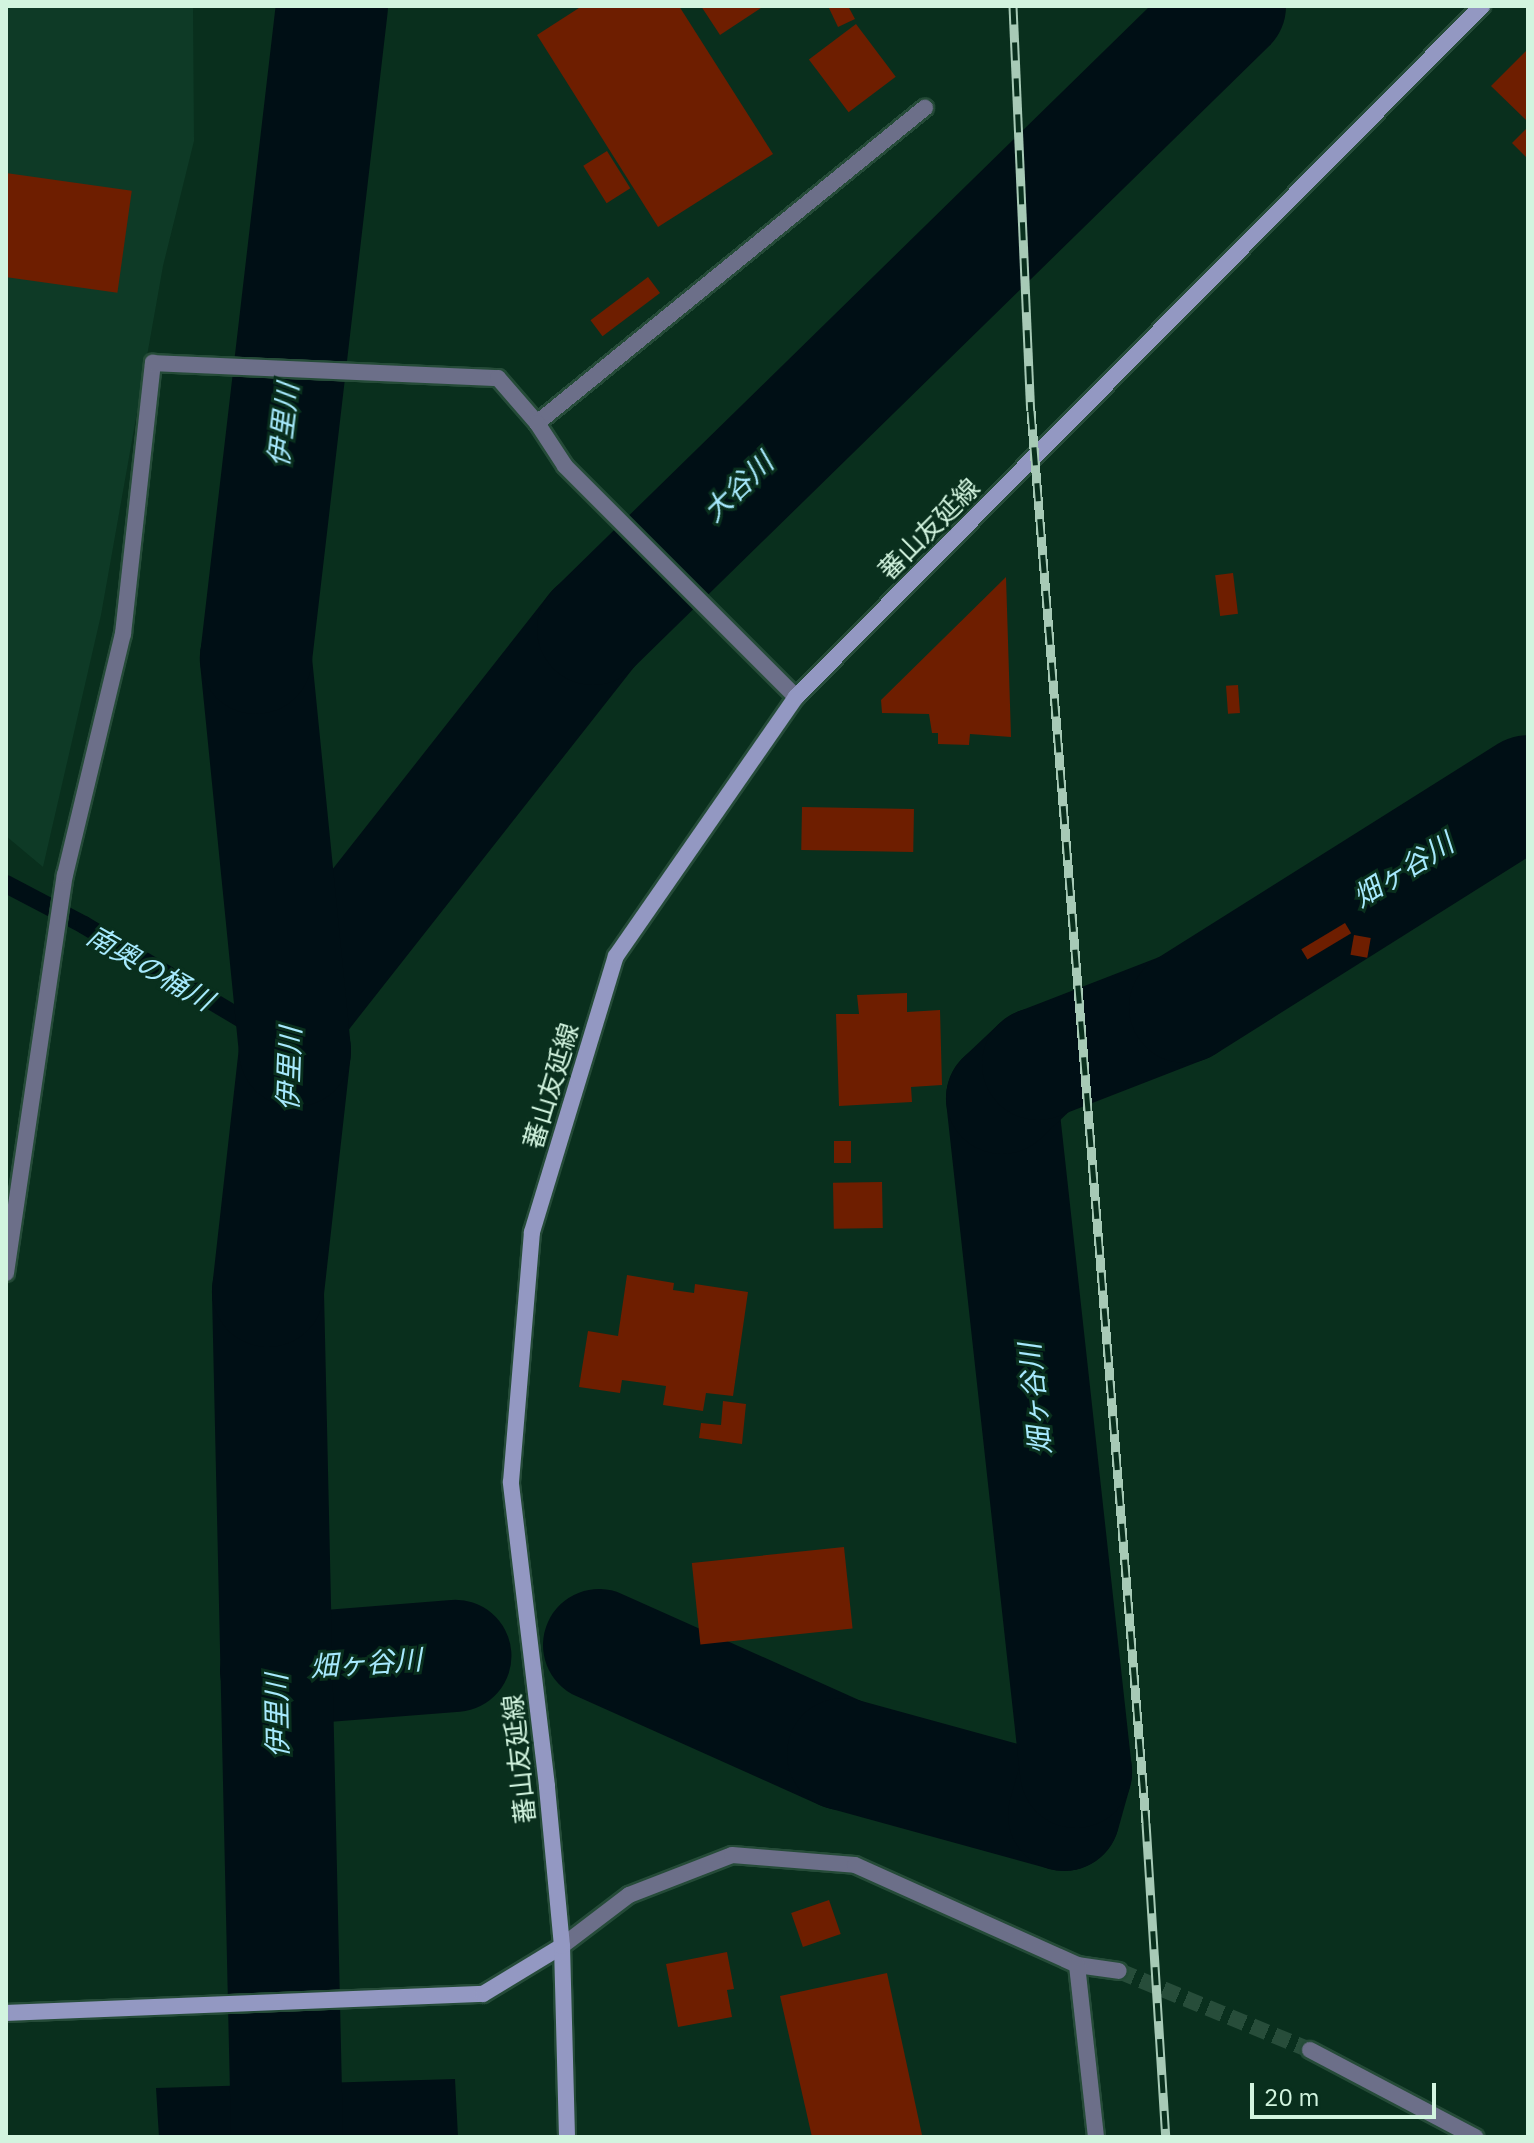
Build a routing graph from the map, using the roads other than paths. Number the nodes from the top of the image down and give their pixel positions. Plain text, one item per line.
1 (1482, 6) edge
2 (925, 108) dead end
3 (537, 423) junction
4 (796, 697) junction
5 (6, 1273) edge
6 (562, 1946) junction
7 (1077, 1965) junction
8 (1119, 1971) tunnel mouth
9 (6, 2013) edge
10 (1310, 2050) tunnel mouth
11 (567, 2137) edge
12 (1096, 2137) edge
13 (1475, 2137) edge

1 - 4 main road, 蕃山友延線
2 - 3 street
3 - 4 street
3 - 5 street
4 - 6 main road, 蕃山友延線
6 - 7 street
6 - 9 main road
6 - 11 main road, 蕃山友延線
7 - 8 street
7 - 12 street
10 - 13 street

